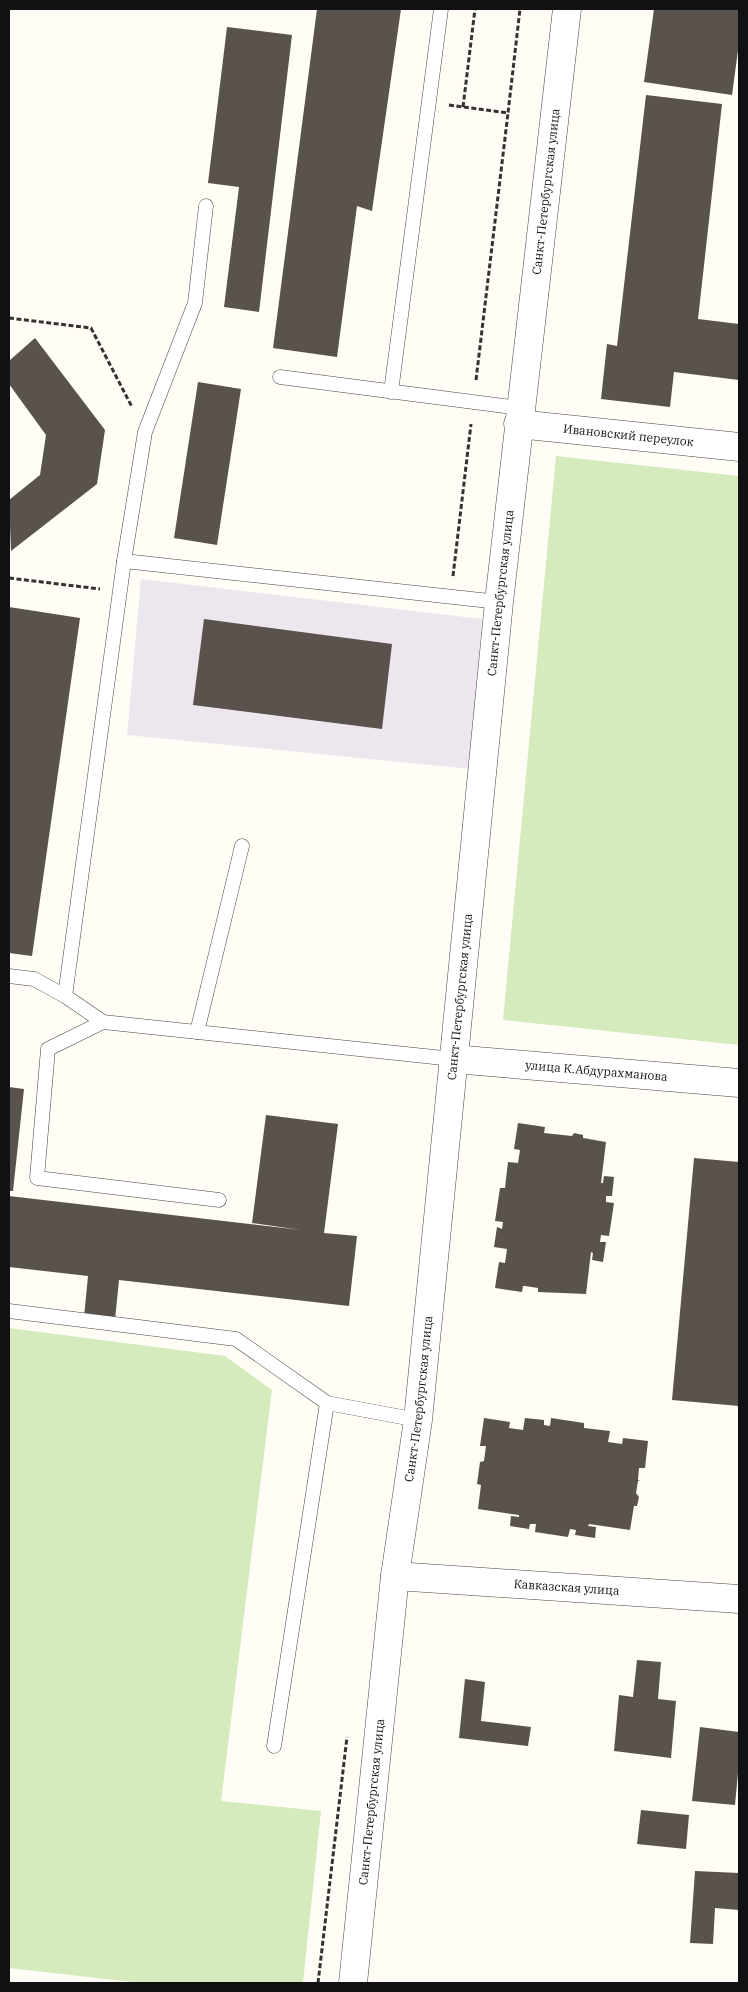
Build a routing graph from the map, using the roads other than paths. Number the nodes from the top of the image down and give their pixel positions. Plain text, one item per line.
1 (441, 9) edge
2 (567, 9) edge
3 (206, 206) dead end
4 (280, 377) dead end
5 (391, 392) junction
6 (519, 416) junction
7 (739, 447) edge
8 (124, 561) junction
9 (499, 602) junction
10 (242, 846) dead end
11 (9, 976) edge
12 (65, 996) junction
13 (103, 1022) junction
14 (197, 1032) junction
15 (453, 1059) junction
16 (739, 1083) edge
17 (220, 1200) dead end
18 (9, 1311) edge
19 (327, 1403) junction
20 (418, 1420) junction
21 (395, 1576) junction
22 (739, 1599) edge
23 (274, 1746) dead end
24 (353, 1983) edge

1 - 5 lane
2 - 6 street, Санкт-Петербургская улица
3 - 8 lane
4 - 5 lane
5 - 6 lane
6 - 7 street, Ивановский переулок
6 - 9 street, Санкт-Петербургская улица
8 - 9 lane
8 - 12 lane
9 - 15 street, Санкт-Петербургская улица
10 - 14 lane
11 - 12 lane
12 - 13 lane
13 - 14 lane
13 - 17 lane
14 - 15 lane
15 - 16 street, улица К.Абдурахманова
15 - 20 street, Санкт-Петербургская улица
18 - 19 lane
19 - 20 lane
19 - 23 lane
20 - 21 street, Санкт-Петербургская улица
21 - 22 street, Кавказская улица
21 - 24 street, Санкт-Петербургская улица

